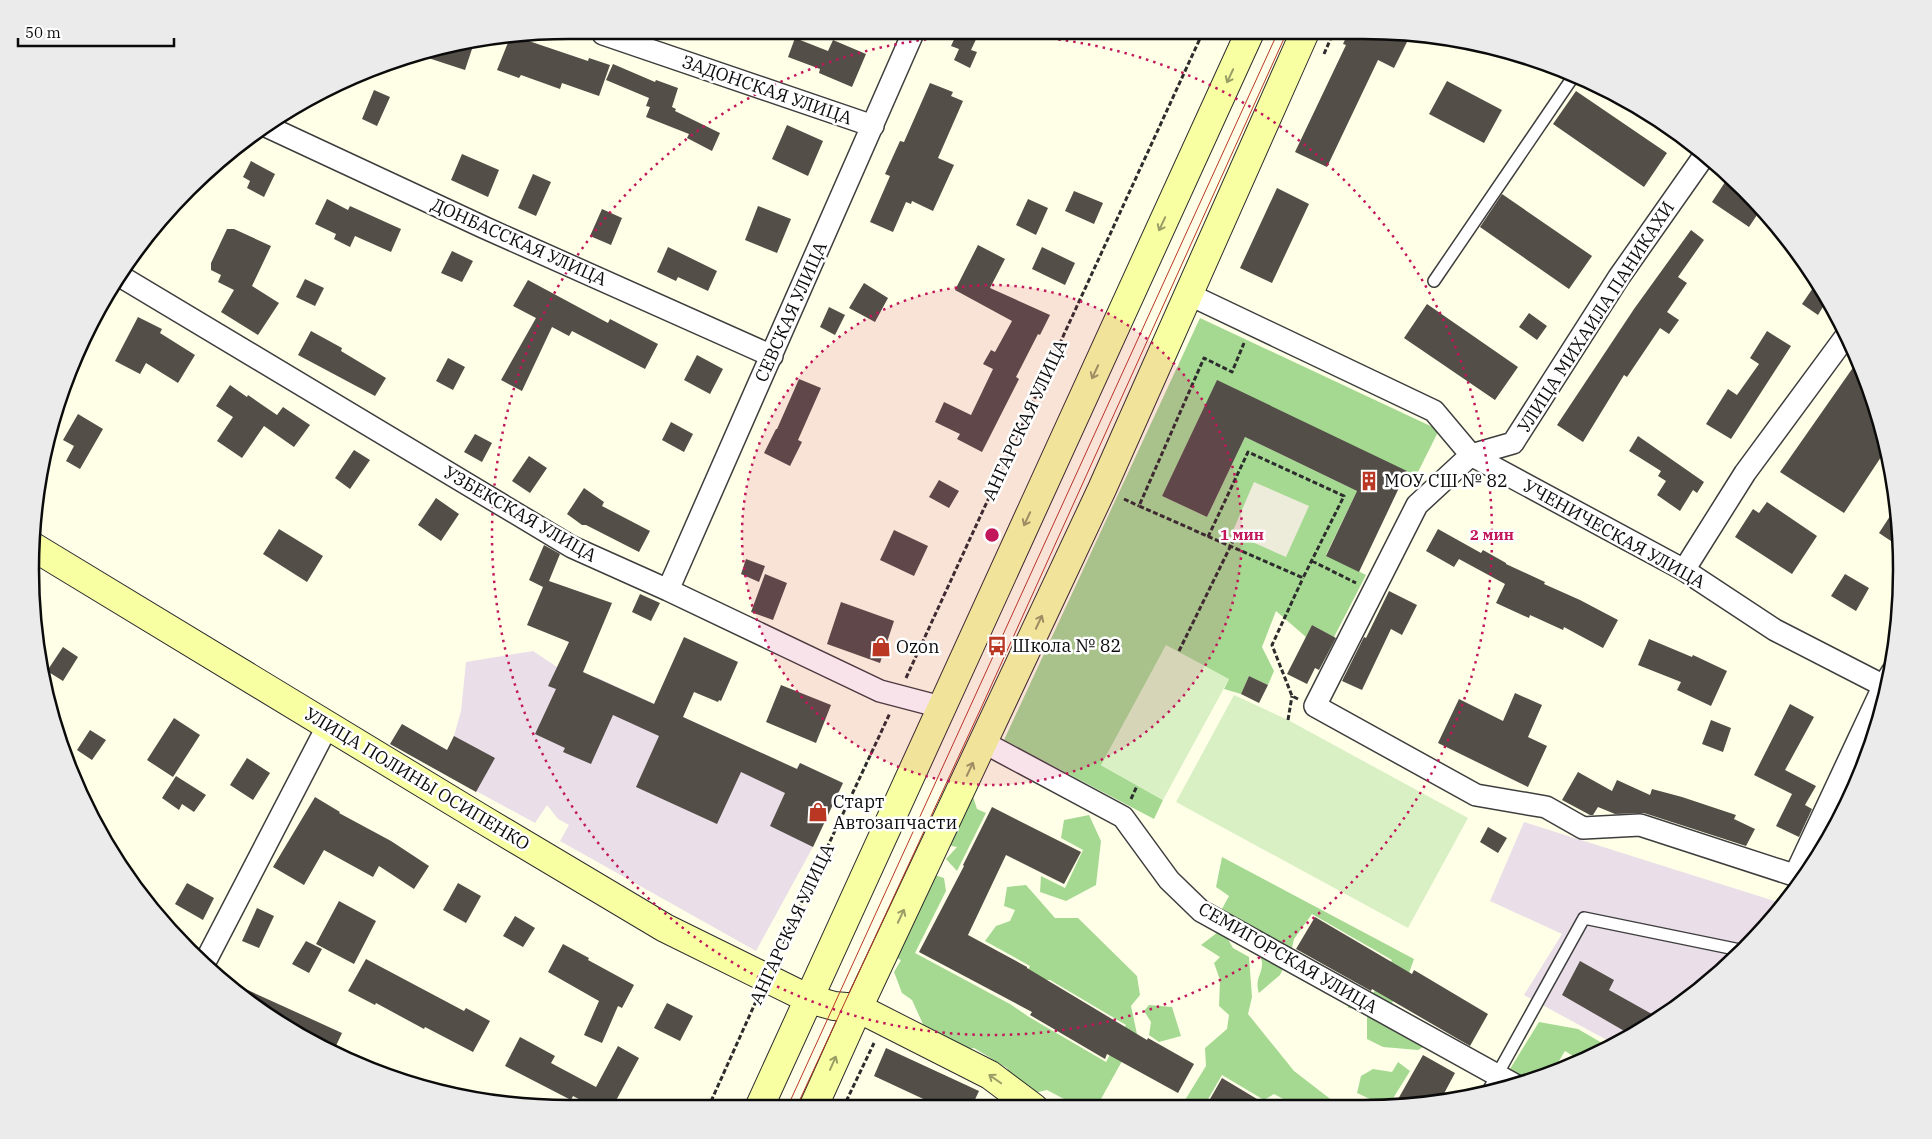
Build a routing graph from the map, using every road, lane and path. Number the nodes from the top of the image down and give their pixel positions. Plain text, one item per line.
1 (618, 39) edge
2 (910, 39) edge
3 (1200, 39) edge
4 (1247, 39) edge
5 (1301, 39) edge
6 (1570, 81) edge
7 (873, 126) junction
8 (273, 129) edge
9 (1701, 161) edge
10 (125, 279) edge
11 (1434, 281) dead end
12 (1188, 294) junction
13 (1252, 324) junction
14 (1842, 342) edge
15 (772, 356) junction
16 (1471, 456) junction
17 (1236, 535) dead end
18 (1208, 537) junction
19 (1230, 546) junction
20 (40, 551) edge
21 (1312, 561) junction
22 (1684, 570) junction
23 (1303, 578) junction
24 (1361, 585) dead end
25 (668, 590) junction
26 (1178, 651) dead end
27 (1882, 679) edge
28 (898, 696) junction
29 (1292, 696) junction
30 (1315, 706) junction
31 (941, 707) junction
32 (1872, 717) edge
33 (1288, 720) dead end
34 (328, 725) junction
35 (983, 742) junction
36 (1808, 858) edge
37 (1796, 876) edge
38 (1734, 949) edge
39 (207, 957) edge
40 (766, 978) junction
41 (809, 999) junction
42 (858, 1008) junction
43 (1501, 1082) edge
44 (1498, 1083) edge
45 (712, 1100) edge
46 (763, 1100) edge
47 (817, 1100) edge
48 (1023, 1100) edge

1 - 7 street, ЗАДОНСКАЯ УЛИЦА
2 - 7 street, СЕВСКАЯ УЛИЦА
3 - 28 path, АНГАРСКАЯ УЛИЦА
4 -> 31 main road
5 - 12 main road
6 - 11 lane
7 - 15 street, СЕВСКАЯ УЛИЦА
8 - 15 street, ДОНБАССКАЯ УЛИЦА
9 - 16 street, УЛИЦА МИХАИЛА ПАНИКАХИ
10 - 25 street, УЗБЕКСКАЯ УЛИЦА
12 - 13 street, УЧЕНИЧЕСКАЯ УЛИЦА
35 -> 12 main road
13 - 16 street, УЧЕНИЧЕСКАЯ УЛИЦА
13 - 18 path
14 - 22 street
15 - 25 street, СЕВСКАЯ УЛИЦА
16 - 22 street, УЧЕНИЧЕСКАЯ УЛИЦА
16 - 30 street, УЛИЦА МИХАИЛА ПАНИКАХИ
17 - 19 path
18 - 19 path
18 - 21 path
19 - 23 path
19 - 26 path
20 - 34 main road, УЛИЦА ПОЛИНЫ ОСИПЕНКО
21 - 23 path
21 - 24 path
22 - 27 street, УЧЕНИЧЕСКАЯ УЛИЦА
23 - 29 path
25 - 28 street, УЗБЕКСКАЯ УЛИЦА
28 - 31 street, УЗБЕКСКАЯ УЛИЦА
28 - 40 path, АНГАРСКАЯ УЛИЦА
29 - 30 path
29 - 33 path
30 - 37 street
31 - 41 main road
32 - 36 street
34 - 39 street
34 - 40 main road, УЛИЦА ПОЛИНЫ ОСИПЕНКО
42 -> 35 main road
35 - 44 street, СЕМИГОРСКАЯ УЛИЦА
38 - 43 lane
40 - 41 main road, УЛИЦА ПОЛИНЫ ОСИПЕНКО
40 - 45 path, АНГАРСКАЯ УЛИЦА
41 - 42 main road, УЛИЦА ПОЛИНЫ ОСИПЕНКО
41 - 46 main road
47 -> 42 main road
48 -> 42 main road

